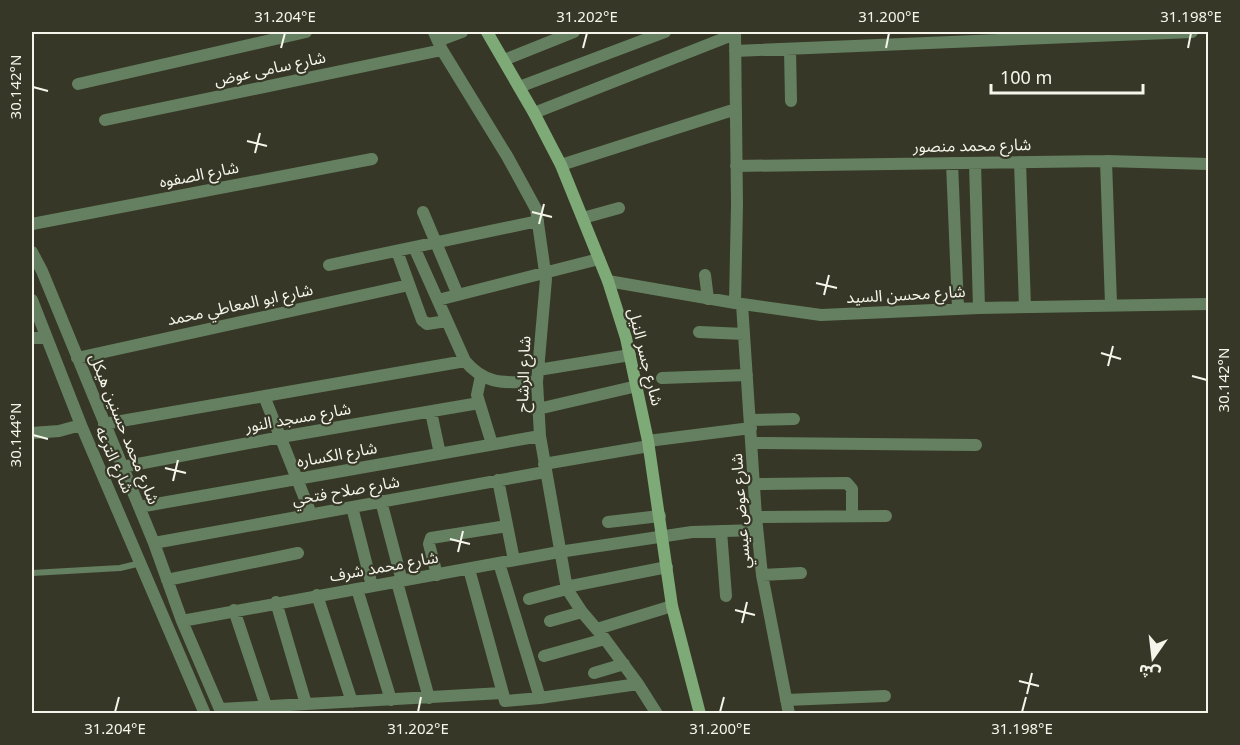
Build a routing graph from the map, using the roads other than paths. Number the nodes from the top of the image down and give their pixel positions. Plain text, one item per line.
1 (306, 32) edge
2 (462, 32) edge
3 (487, 32) edge
4 (574, 32) edge
5 (665, 32) edge
6 (1192, 32) edge
7 (735, 33) edge
8 (438, 41) edge
9 (790, 49) junction
10 (735, 51) junction
11 (504, 60) junction
12 (78, 84) dead end
13 (519, 87) junction
14 (791, 101) dead end
15 (736, 109) junction
16 (534, 112) junction
17 (105, 120) dead end
18 (372, 159) dead end
19 (1106, 161) junction
20 (1020, 162) junction
21 (952, 163) junction
22 (975, 163) junction
23 (1209, 164) edge
24 (561, 165) junction
25 (736, 166) junction
26 (619, 208) dead end
27 (423, 212) dead end
28 (583, 218) junction
29 (538, 221) junction
30 (32, 224) edge
31 (436, 243) junction
32 (414, 247) junction
33 (397, 251) junction
34 (32, 252) edge
35 (599, 259) junction
36 (329, 265) dead end
37 (546, 274) junction
38 (705, 275) dead end
39 (608, 281) junction
40 (409, 285) junction
41 (458, 295) junction
42 (708, 299) junction
43 (32, 300) edge
44 (438, 300) junction
45 (1209, 303) edge
46 (739, 304) junction
47 (1110, 304) junction
48 (1025, 307) junction
49 (958, 308) junction
50 (979, 308) junction
51 (447, 321) junction
52 (699, 332) dead end
53 (744, 334) junction
54 (32, 338) edge
55 (47, 338) junction
56 (630, 355) junction
57 (77, 358) junction
58 (465, 361) junction
59 (747, 375) junction
60 (481, 376) junction
61 (538, 376) junction
62 (662, 378) dead end
63 (637, 386) junction
64 (264, 396) junction
65 (479, 403) junction
66 (538, 409) junction
67 (431, 412) junction
68 (794, 419) dead end
69 (81, 424) junction
70 (104, 424) junction
71 (751, 424) junction
72 (32, 433) edge
73 (540, 436) junction
74 (281, 437) junction
75 (752, 443) junction
76 (492, 444) junction
77 (648, 444) junction
78 (976, 445) dead end
79 (440, 454) junction
80 (122, 467) junction
81 (545, 468) junction
82 (298, 479) junction
83 (498, 480) junction
84 (754, 484) junction
85 (381, 501) junction
86 (139, 507) junction
87 (352, 507) junction
88 (311, 514) junction
89 (660, 516) junction
90 (852, 516) junction
91 (886, 516) dead end
92 (608, 522) dead end
93 (757, 524) junction
94 (507, 526) junction
95 (721, 531) junction
96 (663, 537) junction
97 (153, 543) junction
98 (559, 552) junction
99 (298, 553) dead end
100 (514, 560) junction
101 (141, 563) junction
102 (499, 563) junction
103 (667, 567) junction
104 (469, 569) junction
105 (32, 573) edge
106 (801, 573) dead end
107 (437, 575) junction
108 (762, 575) junction
109 (167, 580) junction
110 (399, 582) junction
111 (372, 586) junction
112 (567, 588) junction
113 (357, 589) junction
114 (317, 595) junction
115 (726, 596) dead end
116 (529, 599) dead end
117 (276, 602) junction
118 (672, 606) junction
119 (234, 610) junction
120 (582, 612) junction
121 (182, 621) junction
122 (550, 621) dead end
123 (597, 629) junction
124 (605, 639) junction
125 (544, 656) dead end
126 (624, 664) junction
127 (594, 672) dead end
128 (638, 684) junction
129 (885, 696) dead end
130 (505, 697) junction
131 (429, 698) junction
132 (540, 698) junction
133 (390, 700) junction
134 (786, 700) junction
135 (352, 702) junction
136 (306, 704) junction
137 (266, 706) junction
138 (221, 711) edge
139 (205, 714) edge
140 (657, 714) edge
141 (700, 714) edge
142 (789, 714) edge

1 - 12 street
2 - 8 street, شارع سامى عوض
3 - 11 street, شارع جسر النيل
4 - 11 street
5 - 13 street
6 - 9 street
7 - 10 street, شارع عوض عيسي
7 - 16 street
8 - 17 street, شارع سامى عوض
8 - 29 street, شارع الرشاح
9 - 10 street
9 - 14 street
10 - 15 street, شارع عوض عيسي
11 - 13 street, شارع جسر النيل
13 - 16 street, شارع جسر النيل
15 - 24 street
15 - 25 street, شارع عوض عيسي
16 - 24 street, شارع جسر النيل
18 - 30 street, شارع الصفوه
19 - 20 street, شارع محمد منصور
19 - 23 street, شارع محمد منصور
19 - 47 street
20 - 22 street, شارع محمد منصور
20 - 48 street
21 - 22 street, شارع محمد منصور
21 - 25 street, شارع محمد منصور
21 - 49 street
22 - 50 street
24 - 28 street, شارع جسر النيل
25 - 46 street, شارع عوض عيسي
26 - 28 street
27 - 31 street
28 - 35 street, شارع جسر النيل
29 - 31 street
29 - 37 street, شارع الرشاح
31 - 32 street
31 - 41 street
32 - 33 street
32 - 44 street
33 - 36 street
33 - 40 street
34 - 57 street, شارع محمد حسنين هيكل
35 - 37 street
35 - 39 street, شارع جسر النيل
37 - 41 street
37 - 61 street, شارع الرشاح
38 - 42 street
39 - 42 street, شارع محسن السيد
39 - 56 street, شارع جسر النيل
40 - 51 street
40 - 57 street, شارع ابو المعاطي محمد
41 - 44 street
42 - 46 street, شارع محسن السيد
43 - 55 street, شارع الترعه
44 - 51 street
45 - 47 street, شارع محسن السيد
46 - 49 street, شارع محسن السيد
46 - 53 street, شارع عوض عيسي
47 - 48 street, شارع محسن السيد
48 - 50 street, شارع محسن السيد
49 - 50 street, شارع محسن السيد
51 - 58 street
52 - 53 street
53 - 59 street, شارع عوض عيسي
54 - 55 street
55 - 69 street, شارع الترعه
56 - 61 street
56 - 63 street, شارع جسر النيل
57 - 70 street, شارع محمد حسنين هيكل
58 - 60 street
58 - 64 street
59 - 62 street
59 - 71 street, شارع عوض عيسي
60 - 61 street
60 - 65 street
61 - 66 street, شارع الرشاح
63 - 66 street
63 - 77 street, شارع جسر النيل
64 - 70 street
64 - 74 street
65 - 67 street, شارع مسجد النور
65 - 76 street
66 - 73 street, شارع الرشاح
67 - 74 street, شارع مسجد النور
67 - 79 street
68 - 71 street, شارع صلاح فتحي
69 - 72 street
69 - 101 street, شارع الترعه
70 - 80 street, شارع محمد حسنين هيكل
71 - 75 street, شارع عوض عيسي
71 - 77 street, شارع صلاح فتحي
73 - 76 street, شارع الكساره
73 - 81 street, شارع الرشاح
74 - 80 street, شارع مسجد النور
74 - 82 street
75 - 78 street
75 - 84 street, شارع عوض عيسي
76 - 79 street, شارع الكساره
77 - 81 street, شارع صلاح فتحي
77 - 89 street, شارع جسر النيل
79 - 82 street, شارع الكساره
80 - 86 street, شارع محمد حسنين هيكل
81 - 83 street, شارع صلاح فتحي
81 - 98 street, شارع الرشاح
82 - 86 street, شارع الكساره
82 - 88 street
83 - 85 street, شارع صلاح فتحي
83 - 94 street
84 - 90 street
84 - 93 street, شارع عوض عيسي
85 - 87 street, شارع صلاح فتحي
85 - 110 street
86 - 97 street, شارع محمد حسنين هيكل
87 - 88 street, شارع صلاح فتحي
87 - 111 street
88 - 97 street, شارع صلاح فتحي
89 - 92 street
89 - 96 street, شارع جسر النيل
90 - 91 street, شارع محمد شرف
90 - 93 street, شارع محمد شرف
93 - 95 street, شارع محمد شرف
93 - 108 street, شارع عوض عيسي
94 - 100 street
94 - 107 street
95 - 96 street, شارع محمد شرف
95 - 115 street
96 - 98 street, شارع محمد شرف
96 - 103 street, شارع جسر النيل
97 - 109 street, شارع محمد حسنين هيكل
98 - 100 street, شارع محمد شرف
98 - 112 street, شارع الرشاح
99 - 109 street
100 - 102 street, شارع محمد شرف
101 - 105 lane
101 - 139 street, شارع الترعه
102 - 104 street, شارع محمد شرف
102 - 132 street
103 - 112 street
103 - 118 street, شارع جسر النيل
104 - 107 street, شارع محمد شرف
104 - 130 street
106 - 108 street
107 - 110 street, شارع محمد شرف
108 - 134 street, شارع عوض عيسي
109 - 121 street, شارع محمد حسنين هيكل
110 - 111 street, شارع محمد شرف
110 - 131 street
111 - 113 street, شارع محمد شرف
112 - 116 street
112 - 120 street, شارع الرشاح
113 - 114 street, شارع محمد شرف
113 - 133 street
114 - 117 street, شارع محمد شرف
114 - 135 street
117 - 119 street, شارع محمد شرف
117 - 136 street
118 - 123 street
118 - 141 street, شارع جسر النيل
119 - 121 street, شارع محمد شرف
119 - 137 street
120 - 122 street
120 - 123 street, شارع الرشاح
121 - 138 street, شارع محمد حسنين هيكل
123 - 124 street, شارع الرشاح
124 - 125 street
124 - 126 street, شارع الرشاح
126 - 127 street
126 - 128 street, شارع الرشاح
128 - 132 street
128 - 140 street, شارع الرشاح
129 - 134 street
130 - 131 street
130 - 132 street
131 - 133 street
133 - 135 street
134 - 142 street, شارع عوض عيسي
135 - 136 street
136 - 137 street
137 - 138 street

